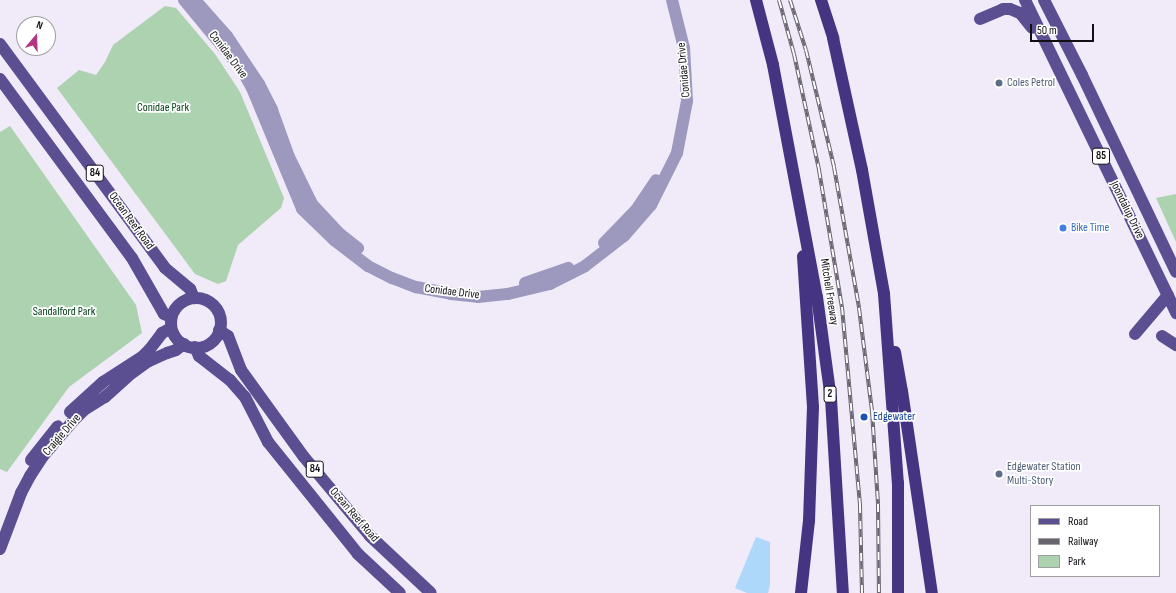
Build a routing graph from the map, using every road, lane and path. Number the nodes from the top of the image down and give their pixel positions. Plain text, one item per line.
1 (184, 0) edge
2 (195, 0) edge
3 (665, 0) edge
4 (672, 0) edge
5 (756, 0) edge
6 (821, 0) edge
7 (1024, 0) edge
8 (1044, 0) edge
9 (980, 19) dead end
10 (1044, 40) junction
11 (0, 44) edge
12 (0, 79) edge
13 (799, 197) junction
14 (1176, 272) edge
15 (884, 294) junction
16 (1168, 295) junction
17 (194, 298) junction
18 (1176, 313) edge
19 (171, 323) junction
20 (219, 330) junction
21 (1135, 334) dead end
22 (1162, 336) dead end
23 (1176, 345) edge
24 (190, 346) junction
25 (0, 526) edge
26 (0, 549) edge
27 (400, 593) edge
28 (431, 593) edge
29 (801, 593) edge
30 (843, 593) edge
31 (898, 593) edge
32 (932, 593) edge

1 - 4 street, Conidae Drive
2 - 3 street, Conidae Drive
5 - 13 highway, Mitchell Freeway / 2
6 - 15 highway
7 - 10 main road, Joondalup Drive / 85
8 - 14 main road, Joondalup Drive / 85
9 - 10 main road
10 - 16 main road, Joondalup Drive / 85
11 - 17 main road, Ocean Reef Road / 84
12 - 19 main road, Ocean Reef Road / 84
13 - 29 highway
13 - 30 highway, Mitchell Freeway / 2
15 - 31 highway
15 - 32 highway
16 - 18 main road, Joondalup Drive / 85
16 - 21 main road
17 - 19 main road
17 - 20 main road
19 - 24 main road, 84
19 - 25 main road, Craigie Drive
20 - 24 main road
20 - 28 main road, Ocean Reef Road / 84
22 - 23 main road
24 - 26 main road, Craigie Drive
24 - 27 main road, Ocean Reef Road / 84

